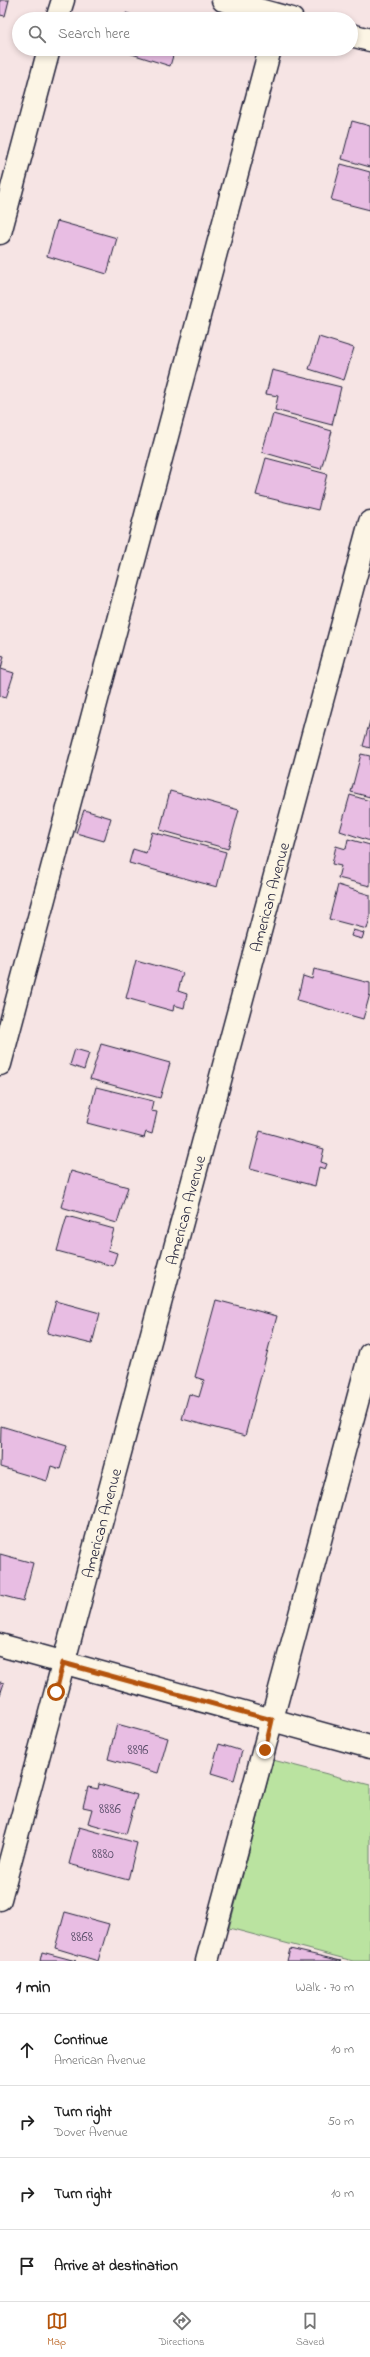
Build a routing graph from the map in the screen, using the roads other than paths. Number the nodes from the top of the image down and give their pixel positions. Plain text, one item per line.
1 (62, 0) edge
2 (223, 0) edge
3 (59, 12) edge
4 (278, 12) edge
5 (358, 37) edge
6 (370, 40) edge
7 (47, 56) edge
8 (268, 56) edge
9 (0, 233) edge
10 (370, 522) edge
11 (0, 1064) edge
12 (370, 1354) edge
13 (0, 1645) edge
14 (63, 1663) junction
15 (272, 1720) junction
16 (370, 1747) edge
17 (0, 1899) edge
18 (207, 1961) edge

1 - 3 street
2 - 4 street
5 - 6 street
7 - 9 street
8 - 11 street
10 - 14 street, American Avenue
12 - 15 street
13 - 14 street
14 - 15 street
14 - 17 street, American Avenue
15 - 16 street
15 - 18 street

